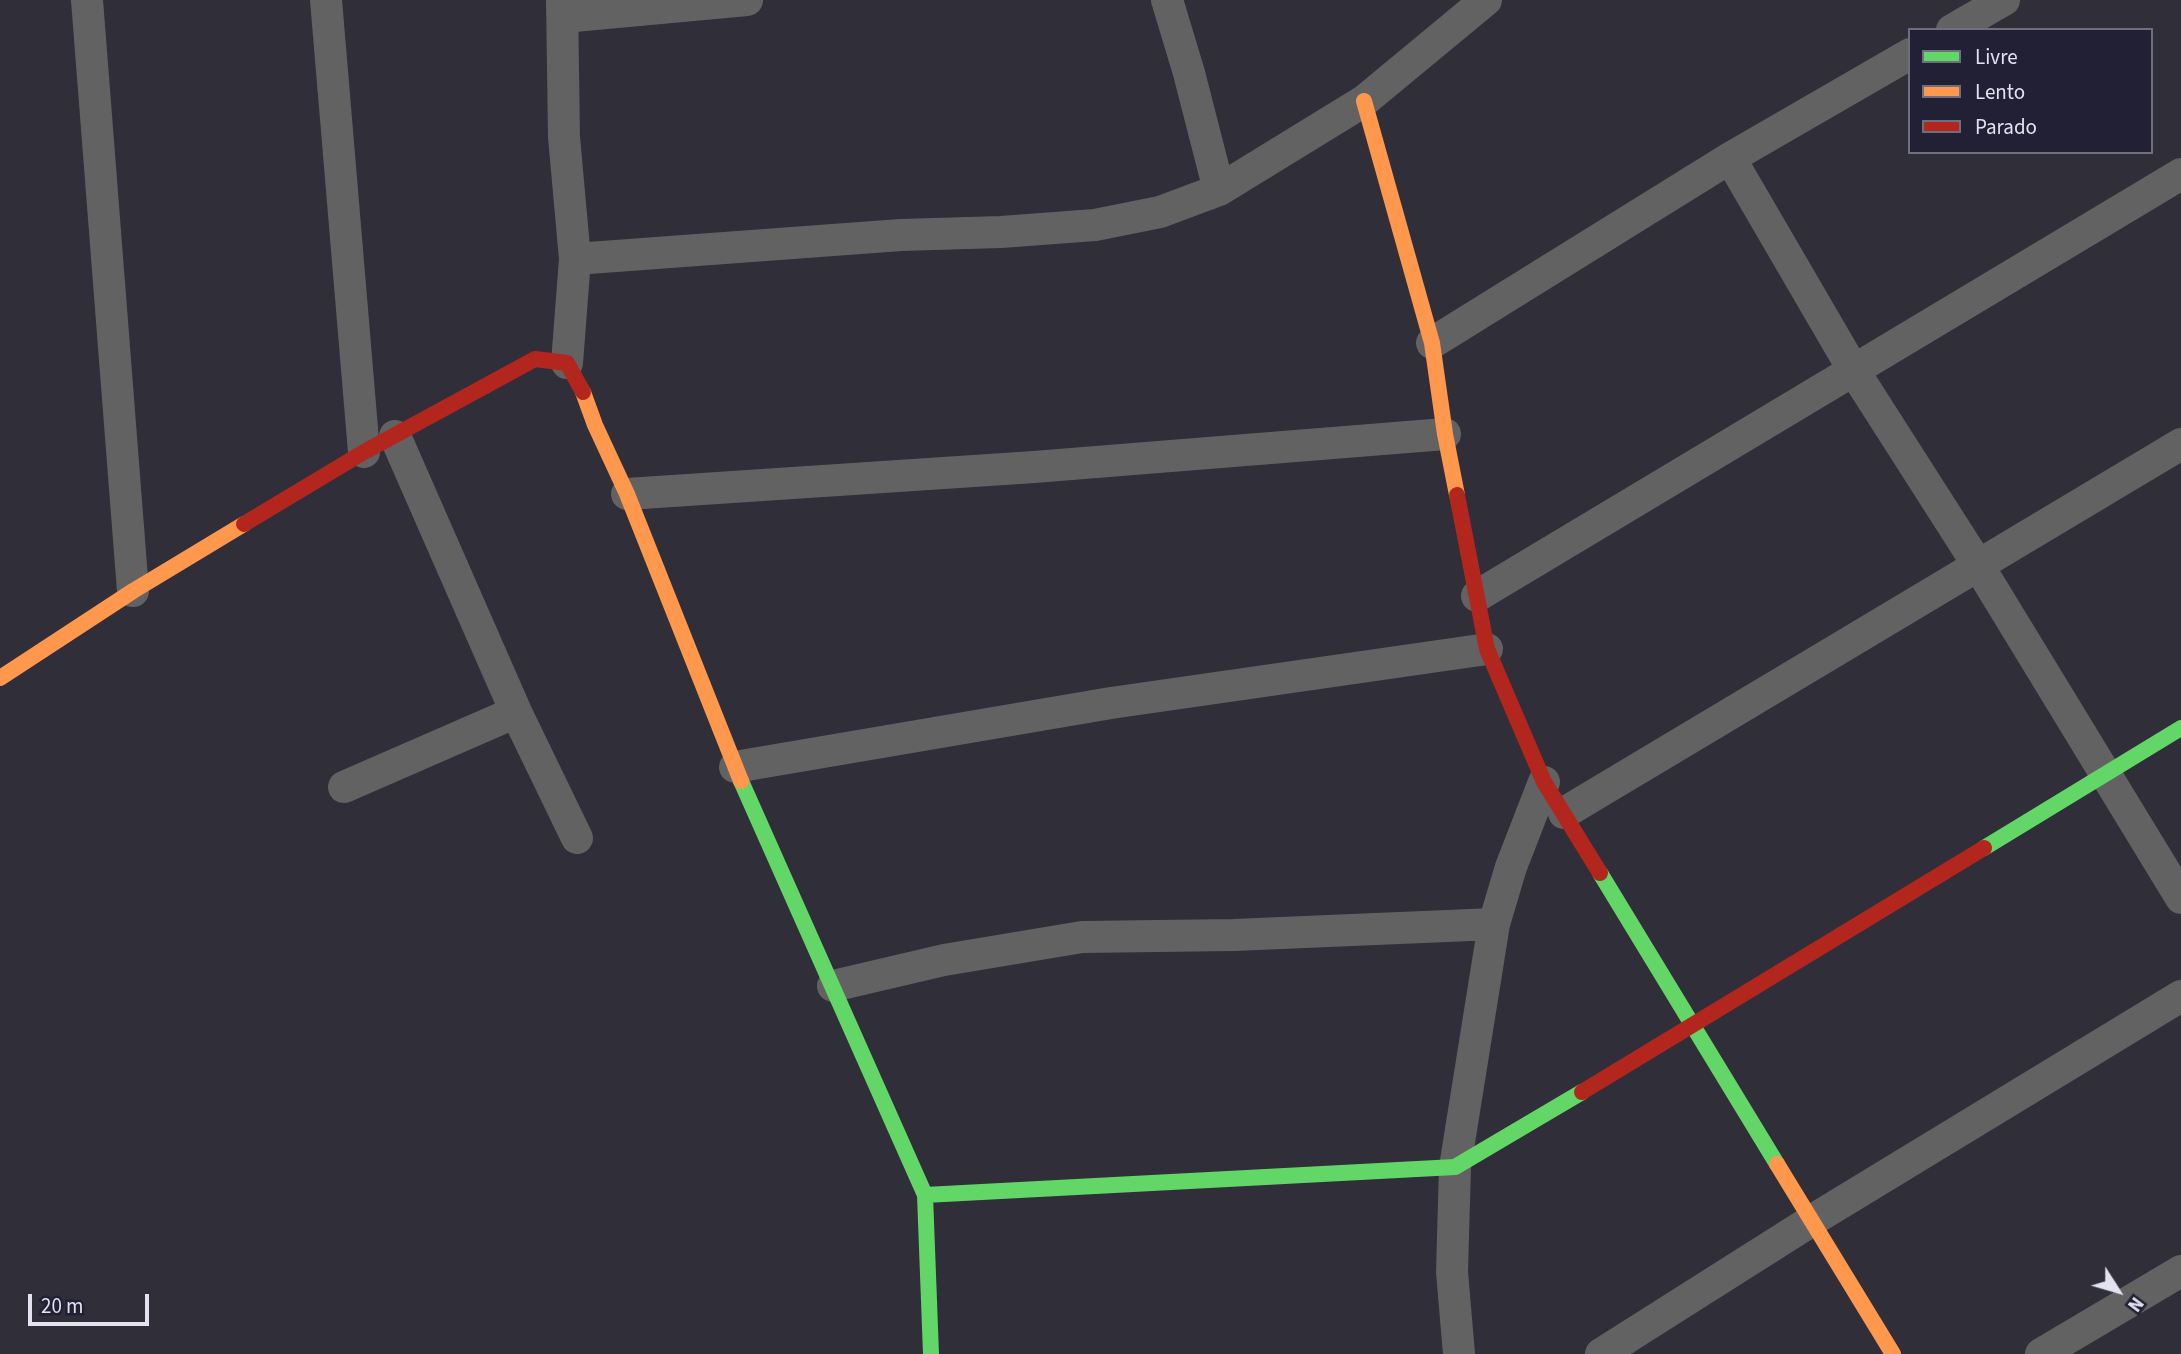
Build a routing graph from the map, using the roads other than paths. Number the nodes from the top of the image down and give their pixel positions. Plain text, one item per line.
1 (87, 0) edge
2 (326, 0) edge
3 (747, 0) edge
4 (1167, 0) edge
5 (1486, 0) edge
6 (2004, 0) edge
7 (563, 9) edge
8 (1955, 28) edge
9 (1908, 55) edge
10 (1364, 101) junction
11 (1730, 158) junction
12 (2181, 174) edge
13 (1219, 190) junction
14 (575, 259) junction
15 (1432, 343) junction
16 (567, 363) junction
17 (1854, 371) junction
18 (1446, 434) junction
19 (394, 436) junction
20 (2181, 444) edge
21 (364, 452) junction
22 (627, 494) junction
23 (1978, 565) junction
24 (133, 590) junction
25 (1478, 596) junction
26 (1486, 649) junction
27 (0, 678) edge
28 (516, 712) junction
29 (2181, 729) edge
30 (735, 767) junction
31 (2106, 775) junction
32 (1544, 782) junction
33 (344, 787) dead end
34 (1564, 813) junction
35 (577, 838) dead end
36 (2181, 898) edge
37 (1494, 923) junction
38 (833, 986) junction
39 (2181, 996) edge
40 (1693, 1026) junction
41 (1455, 1167) junction
42 (925, 1195) junction
43 (1811, 1221) junction
44 (2181, 1271) edge
45 (930, 1354) edge
46 (1459, 1354) edge
47 (1601, 1354) edge
48 (1892, 1354) edge
49 (2041, 1354) edge

1 - 24 street
2 - 21 street
3 - 7 street
4 - 13 street
5 - 10 street
6 - 8 street
7 - 14 street
9 - 11 street
10 - 13 street
10 - 15 street
11 - 15 street
11 - 17 street
12 - 17 street
13 - 14 street
14 - 16 street
15 - 18 street
16 - 19 street
16 - 22 street
17 - 23 street
17 - 25 street
18 - 22 street
18 - 25 street
19 - 21 street
19 - 28 street
20 - 23 street
21 - 24 street
22 - 30 street
23 - 31 street
23 - 34 street
24 - 27 street
25 - 26 street
26 - 30 street
26 - 32 street
28 - 33 street
28 - 35 street
29 - 31 street
30 - 38 street
31 - 36 street
31 - 40 street
32 - 34 street
32 - 37 street
34 - 40 street
37 - 38 street
37 - 41 street
38 - 42 street
39 - 43 street
40 - 41 street
40 - 43 street
41 - 42 street
41 - 46 street
42 - 45 street
43 - 47 street
43 - 48 street
44 - 49 street

